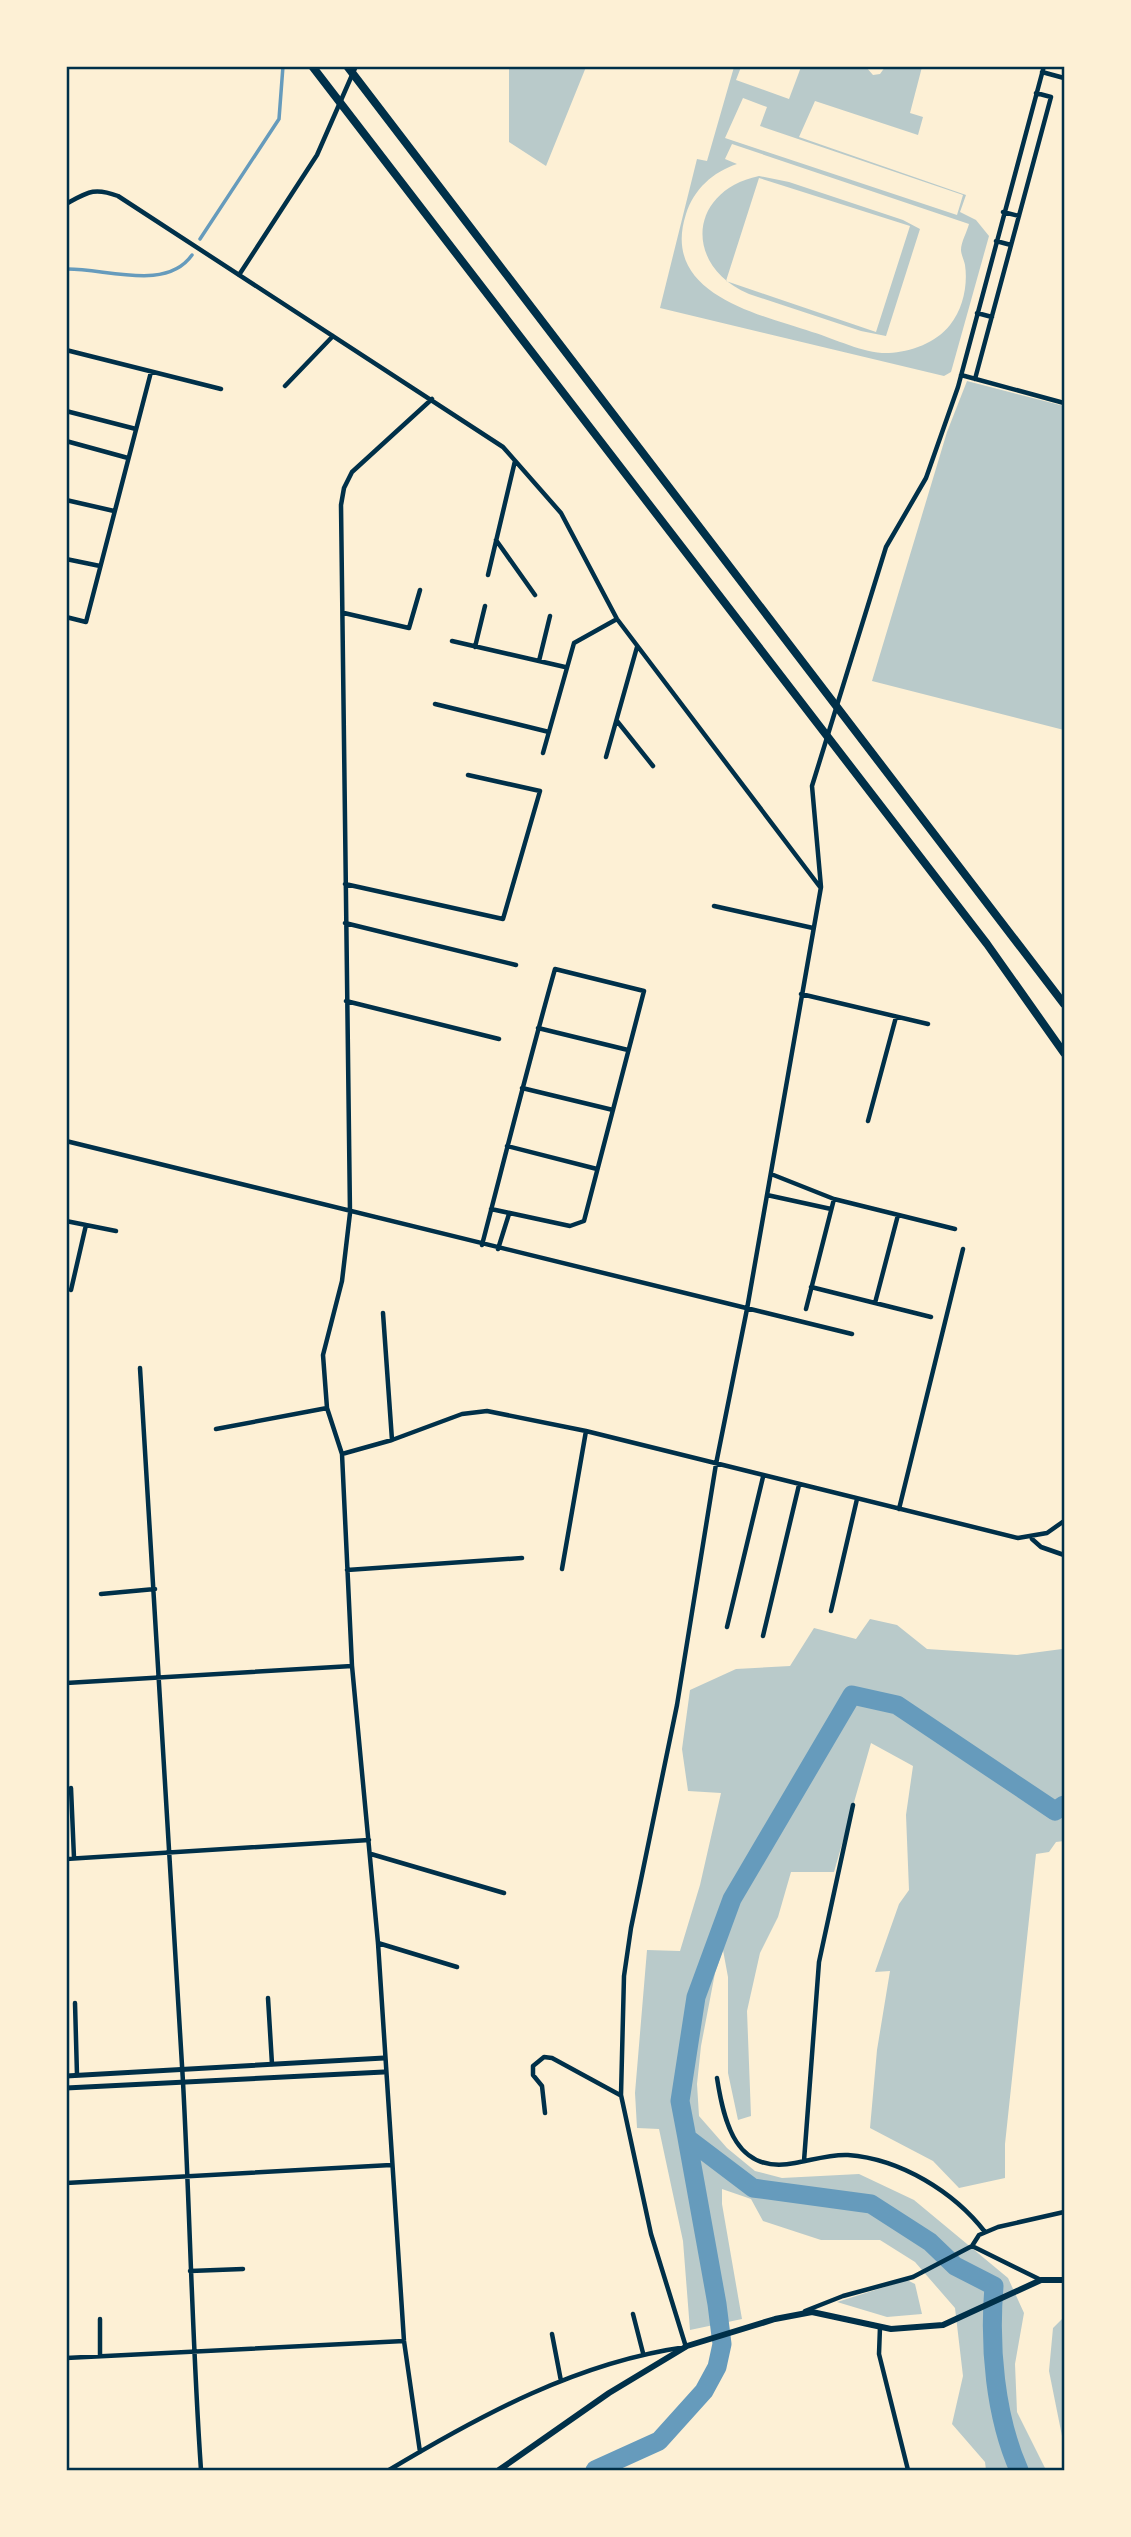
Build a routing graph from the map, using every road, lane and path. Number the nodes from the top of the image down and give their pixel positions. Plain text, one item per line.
1 (312, 66) edge
2 (347, 66) edge
3 (356, 66) edge
4 (1043, 69) edge
5 (1065, 78) edge
6 (1036, 93) junction
7 (66, 204) edge
8 (1003, 212) junction
9 (1019, 216) junction
10 (996, 241) junction
11 (1011, 245) junction
12 (239, 275) junction
13 (977, 313) junction
14 (992, 317) junction
15 (333, 336) junction
16 (66, 350) edge
17 (151, 372) junction
18 (961, 375) junction
19 (975, 379) junction
20 (285, 386) dead end
21 (221, 389) dead end
22 (432, 399) junction
23 (1065, 403) edge
24 (66, 411) edge
25 (136, 429) junction
26 (66, 441) edge
27 (128, 458) junction
28 (515, 460) junction
29 (66, 500) edge
30 (114, 511) junction
31 (496, 540) junction
32 (66, 559) edge
33 (100, 567) junction
34 (488, 575) dead end
35 (420, 590) dead end
36 (535, 595) dead end
37 (485, 606) dead end
38 (344, 613) junction
39 (550, 616) dead end
40 (66, 617) edge
41 (617, 619) junction
42 (452, 641) dead end
43 (638, 646) junction
44 (475, 647) junction
45 (539, 661) junction
46 (565, 667) junction
47 (435, 704) dead end
48 (617, 720) junction
49 (549, 732) junction
50 (543, 753) dead end
51 (606, 757) dead end
52 (653, 765) dead end
53 (468, 775) dead end
54 (345, 884) junction
55 (821, 887) junction
56 (714, 906) dead end
57 (345, 923) junction
58 (813, 928) junction
59 (516, 965) dead end
60 (802, 994) junction
61 (346, 1001) junction
62 (1065, 1004) edge
63 (896, 1017) junction
64 (928, 1024) dead end
65 (538, 1028) junction
66 (499, 1039) dead end
67 (628, 1050) junction
68 (1065, 1053) edge
69 (522, 1088) junction
70 (612, 1110) junction
71 (867, 1121) dead end
72 (66, 1141) edge
73 (507, 1146) junction
74 (597, 1169) junction
75 (771, 1174) junction
76 (767, 1195) junction
77 (834, 1199) junction
78 (491, 1209) junction
79 (831, 1209) junction
80 (350, 1213) junction
81 (509, 1213) junction
82 (898, 1214) junction
83 (66, 1221) edge
84 (86, 1225) junction
85 (955, 1229) dead end
86 (116, 1231) dead end
87 (482, 1245) junction
88 (498, 1249) junction
89 (963, 1249) dead end
90 (811, 1287) junction
91 (71, 1290) dead end
92 (875, 1303) junction
93 (747, 1309) junction
94 (806, 1309) dead end
95 (383, 1313) dead end
96 (931, 1317) dead end
97 (852, 1334) dead end
98 (140, 1368) dead end
99 (327, 1408) junction
100 (216, 1429) dead end
101 (586, 1432) junction
102 (392, 1440) junction
103 (342, 1454) junction
104 (716, 1464) junction
105 (763, 1477) junction
106 (799, 1485) junction
107 (857, 1499) junction
108 (899, 1509) junction
109 (1065, 1521) edge
110 (1031, 1538) junction
111 (1065, 1555) edge
112 (522, 1558) dead end
113 (562, 1569) dead end
114 (347, 1570) junction
115 (155, 1589) junction
116 (101, 1594) dead end
117 (831, 1611) dead end
118 (727, 1627) dead end
119 (762, 1636) dead end
120 (352, 1666) junction
121 (161, 1677) junction
122 (66, 1683) edge
123 (71, 1788) dead end
124 (853, 1805) dead end
125 (369, 1840) junction
126 (170, 1852) junction
127 (371, 1854) junction
128 (74, 1858) junction
129 (66, 1859) edge
130 (504, 1893) dead end
131 (377, 1943) junction
132 (457, 1967) dead end
133 (268, 1997) dead end
134 (75, 2003) dead end
135 (384, 2058) junction
136 (272, 2064) junction
137 (182, 2069) junction
138 (384, 2072) junction
139 (77, 2075) junction
140 (66, 2076) edge
141 (717, 2078) dead end
142 (183, 2081) junction
143 (66, 2088) edge
144 (621, 2095) junction
145 (545, 2113) dead end
146 (804, 2161) junction
147 (391, 2165) junction
148 (187, 2177) junction
149 (66, 2183) edge
150 (1065, 2212) edge
151 (985, 2232) junction
152 (971, 2246) junction
153 (243, 2269) dead end
154 (190, 2271) junction
155 (1041, 2280) junction
156 (1065, 2280) edge
157 (634, 2314) dead end
158 (797, 2314) junction
159 (100, 2319) dead end
160 (880, 2327) junction
161 (552, 2334) dead end
162 (404, 2341) junction
163 (687, 2346) junction
164 (192, 2353) junction
165 (643, 2353) junction
166 (100, 2356) junction
167 (66, 2358) edge
168 (561, 2381) junction
169 (420, 2452) junction
170 (201, 2470) edge
171 (389, 2470) edge
172 (499, 2470) edge
173 (908, 2470) edge

1 - 68 highway
2 - 62 highway
3 - 12 street
4 - 5 street
4 - 6 street
6 - 8 street
6 - 9 street
7 - 12 street
8 - 9 street
8 - 10 street
9 - 11 street
10 - 11 street
10 - 13 street
11 - 14 street
12 - 15 street
13 - 14 street
13 - 18 street
14 - 19 street
15 - 20 street
15 - 22 street
16 - 17 street
17 - 21 street
17 - 25 street
18 - 19 street
18 - 55 street
19 - 23 street
22 - 28 street
22 - 38 street
24 - 25 street
25 - 27 street
26 - 27 street
27 - 30 street
28 - 31 street
28 - 41 street
29 - 30 street
30 - 33 street
31 - 34 street
31 - 36 street
32 - 33 street
33 - 40 street
35 - 38 street
37 - 44 street
38 - 54 street
39 - 45 street
41 - 43 street
41 - 46 street
42 - 44 street
43 - 48 street
43 - 55 street
44 - 45 street
45 - 46 street
46 - 49 street
47 - 49 street
48 - 51 street
48 - 52 street
49 - 50 street
53 - 54 street
54 - 57 street
55 - 58 street
56 - 58 street
57 - 59 street
57 - 61 street
58 - 60 street
60 - 63 street
60 - 75 street
61 - 66 street
61 - 80 street
63 - 64 street
63 - 71 street
65 - 67 street
65 - 67 street
65 - 69 street
67 - 70 street
69 - 70 street
69 - 73 street
70 - 74 street
72 - 80 street
73 - 74 street
73 - 78 street
74 - 81 street
75 - 76 street
75 - 77 street
76 - 79 street
76 - 93 street
77 - 79 street
77 - 82 street
78 - 81 street
78 - 87 street
79 - 90 street
80 - 87 street
80 - 99 street
81 - 88 street
82 - 85 street
82 - 92 street
83 - 84 street
84 - 86 street
84 - 91 street
87 - 88 street
88 - 93 street
89 - 108 street
90 - 92 street
90 - 94 street
92 - 96 street
93 - 97 street
93 - 104 street
95 - 102 street
98 - 115 street
99 - 100 street
99 - 103 street
101 - 102 street
101 - 104 street
101 - 113 street
102 - 103 street
103 - 114 street
104 - 105 street
104 - 144 street
105 - 106 street
105 - 118 street
106 - 107 street
106 - 119 street
107 - 108 street
107 - 117 street
108 - 110 street
109 - 110 street
110 - 111 street
112 - 114 street
114 - 120 street
115 - 116 street
115 - 121 street
120 - 121 street
120 - 125 street
121 - 122 street
121 - 126 street
123 - 128 street
124 - 146 street
125 - 126 street
125 - 127 street
126 - 128 street
126 - 137 street
127 - 130 street
127 - 131 street
128 - 129 street
131 - 132 street
131 - 135 street
133 - 136 street
134 - 139 street
135 - 136 street
135 - 138 street
136 - 137 street
137 - 139 street
137 - 142 street
138 - 142 street
138 - 147 street
139 - 140 street
141 - 146 street
142 - 143 street
142 - 148 street
144 - 145 street
144 - 163 street
146 - 151 street
147 - 148 street
147 - 162 street
148 - 149 street
148 - 154 street
150 - 151 street
151 - 152 street
152 - 155 street
152 - 158 street
153 - 154 street
154 - 164 street
155 - 156 main road
155 - 160 main road
157 - 165 street
158 - 160 main road
158 - 163 main road
159 - 166 street
160 - 173 street
161 - 168 street
162 - 164 street
162 - 169 street
163 - 165 street
163 - 172 main road
164 - 166 street
164 - 170 street
165 - 168 street
166 - 167 street
168 - 169 street
169 - 171 street

